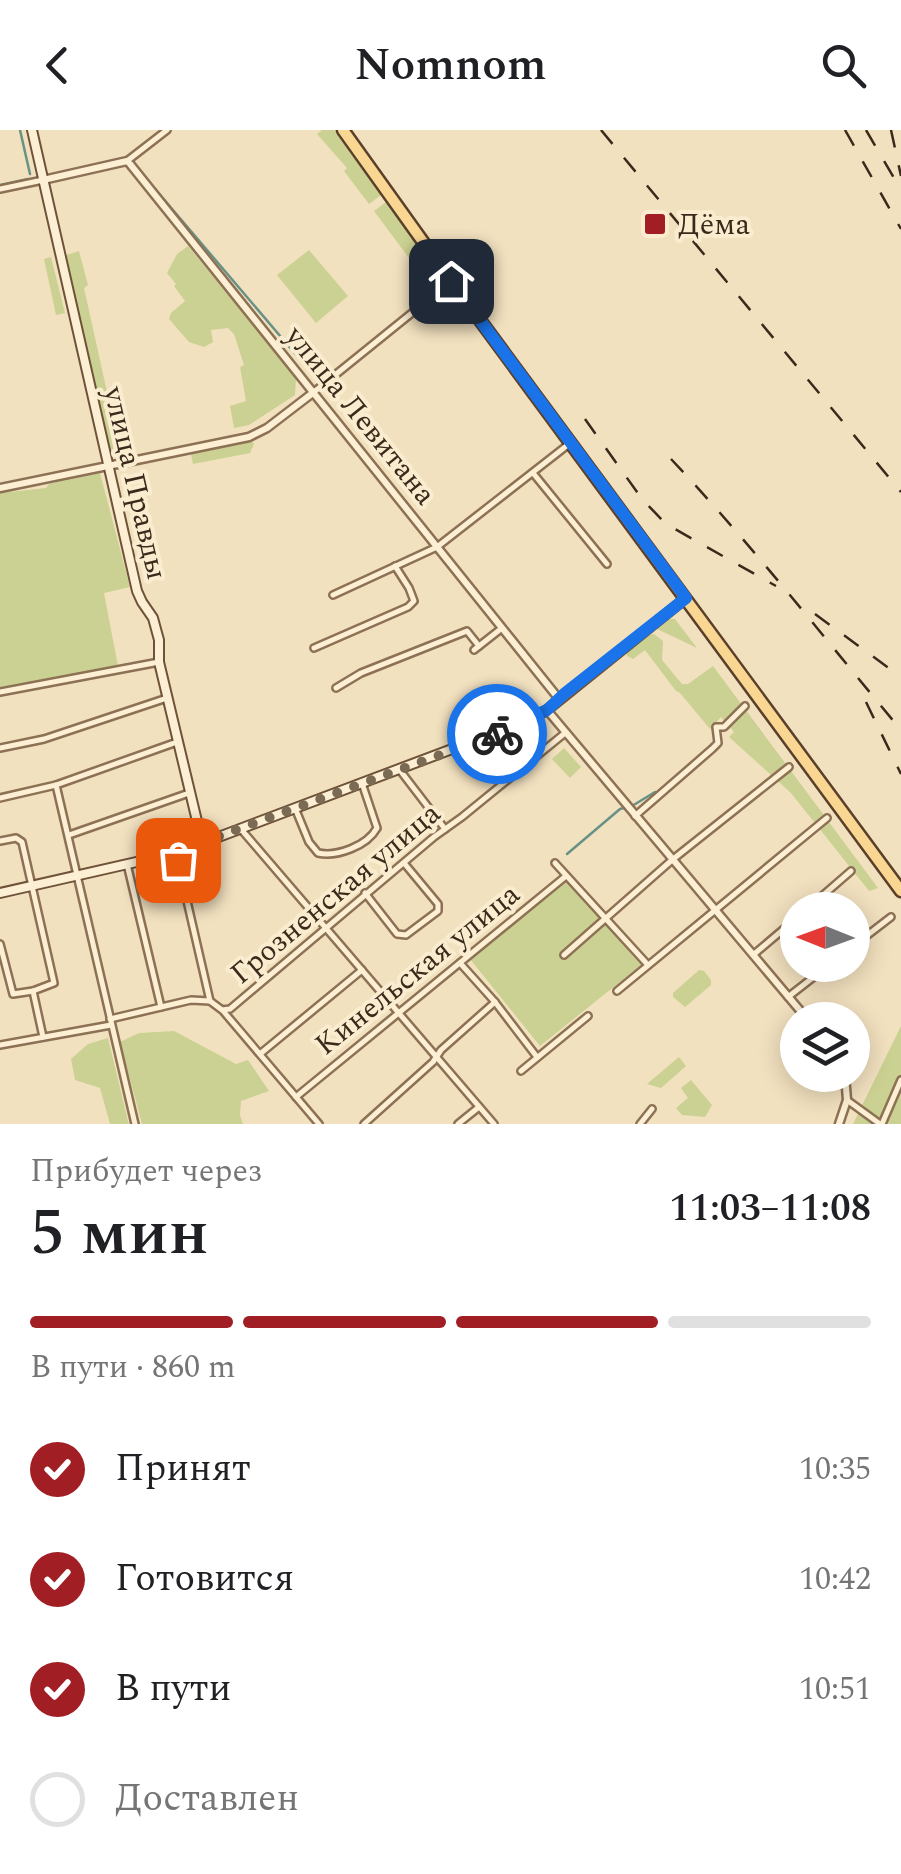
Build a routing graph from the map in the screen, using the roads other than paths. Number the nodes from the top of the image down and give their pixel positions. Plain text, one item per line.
1 (32, 130) edge
2 (167, 130) edge
3 (343, 130) edge
4 (126, 162) junction
5 (43, 180) junction
6 (0, 189) edge
7 (451, 281) junction
8 (314, 392) junction
9 (571, 442) junction
10 (109, 466) junction
11 (532, 472) junction
12 (0, 488) edge
13 (438, 547) junction
14 (606, 564) dead end
15 (395, 566) junction
16 (333, 596) dead end
17 (686, 598) junction
18 (502, 628) junction
19 (314, 648) dead end
20 (159, 662) junction
21 (336, 688) dead end
22 (0, 692) edge
23 (167, 698) junction
24 (560, 698) junction
25 (745, 706) dead end
26 (547, 710) junction
27 (565, 733) junction
28 (177, 742) junction
29 (0, 748) edge
30 (789, 767) dead end
31 (399, 769) junction
32 (362, 783) junction
33 (56, 786) junction
34 (190, 793) junction
35 (0, 798) edge
36 (295, 808) junction
37 (635, 816) junction
38 (826, 818) dead end
39 (240, 828) junction
40 (445, 829) junction
41 (69, 835) junction
42 (0, 841) edge
43 (202, 842) junction
44 (176, 852) junction
45 (672, 860) junction
46 (404, 862) junction
47 (127, 864) junction
48 (555, 864) dead end
49 (851, 871) dead end
50 (78, 875) junction
51 (566, 876) junction
52 (32, 886) junction
53 (901, 890) edge
54 (0, 892) edge
55 (827, 892) edge
56 (365, 894) junction
57 (714, 910) junction
58 (891, 917) dead end
59 (607, 918) junction
60 (326, 927) junction
61 (780, 932) edge
62 (870, 933) edge
63 (0, 944) edge
64 (564, 955) dead end
65 (753, 955) junction
66 (460, 963) junction
67 (648, 965) junction
68 (362, 970) junction
69 (808, 982) edge
70 (33, 991) junction
71 (618, 991) dead end
72 (788, 998) junction
73 (210, 1001) junction
74 (495, 1002) junction
75 (792, 1002) edge
76 (162, 1006) junction
77 (222, 1010) junction
78 (398, 1012) junction
79 (588, 1016) dead end
80 (111, 1022) junction
81 (42, 1037) junction
82 (0, 1045) edge
83 (260, 1054) junction
84 (537, 1057) junction
85 (436, 1058) junction
86 (522, 1070) dead end
87 (901, 1080) edge
88 (846, 1092) edge
89 (296, 1098) junction
90 (847, 1100) junction
91 (479, 1107) junction
92 (652, 1109) dead end
93 (135, 1124) edge
94 (318, 1124) edge
95 (364, 1124) edge
96 (458, 1124) edge
97 (494, 1124) edge
98 (640, 1124) edge
99 (839, 1124) edge
100 (881, 1124) edge

1 - 5 main road, улица Правды
2 - 4 street
3 - 7 main road
4 - 5 street
4 - 8 street, улица Левитана
5 - 6 street
5 - 10 main road, улица Правды
7 - 8 street
7 - 9 main road
8 - 10 street
8 - 13 street, улица Левитана
9 - 11 street
9 - 17 main road
10 - 12 street
10 - 20 main road, улица Правды
11 - 13 street
11 - 14 street
13 - 15 street
13 - 18 street, улица Левитана
15 - 16 street
15 - 19 street
17 - 24 main road
17 - 53 main road
18 - 21 street
18 - 24 street, улица Левитана
20 - 22 street
20 - 23 main road, улица Правды
23 - 28 main road, улица Правды
23 - 29 street
24 - 26 main road
25 - 37 street
26 - 27 street
26 - 31 main road
27 - 37 street
27 - 40 street, Грозненская улица
28 - 33 street
28 - 34 main road, улица Правды
30 - 45 street
31 - 32 main road
31 - 40 street
32 - 36 main road
32 - 36 street
33 - 35 street
33 - 41 street
34 - 41 street
34 - 43 main road, улица Правды
36 - 39 main road
37 - 45 street
38 - 57 street
39 - 43 main road
39 - 60 street
40 - 46 street, Грозненская улица
41 - 50 street
42 - 52 street
43 - 44 main road
44 - 47 main road
44 - 73 street
45 - 57 street
45 - 59 street
46 - 56 street, Грозненская улица
46 - 56 street
47 - 50 main road
47 - 76 street
48 - 51 street
49 - 55 street
50 - 52 main road
50 - 80 street
51 - 59 street
51 - 66 street, Кинельская улица
52 - 54 main road
52 - 70 street
56 - 60 street, Грозненская улица
57 - 65 street
57 - 67 street
58 - 62 street
59 - 64 street
59 - 67 street
60 - 68 street
60 - 77 street, Грозненская улица
61 - 65 street
63 - 70 street
65 - 72 street
66 - 74 street
66 - 78 street, Кинельская улица
67 - 71 street
68 - 78 street
68 - 83 street
69 - 72 street
70 - 81 street
72 - 75 street
73 - 76 street, Грозненская улица
73 - 77 street, Грозненская улица
74 - 84 street
74 - 85 street
76 - 80 street, Грозненская улица
77 - 83 street
78 - 85 street
78 - 89 street, Кинельская улица
79 - 84 street
80 - 81 street, Грозненская улица
80 - 93 street
81 - 82 street, Грозненская улица
83 - 89 street
84 - 86 street
85 - 91 street
85 - 95 street
87 - 100 street
88 - 90 street
89 - 94 street
90 - 99 street
90 - 100 street
91 - 96 street
91 - 97 street
92 - 98 street

